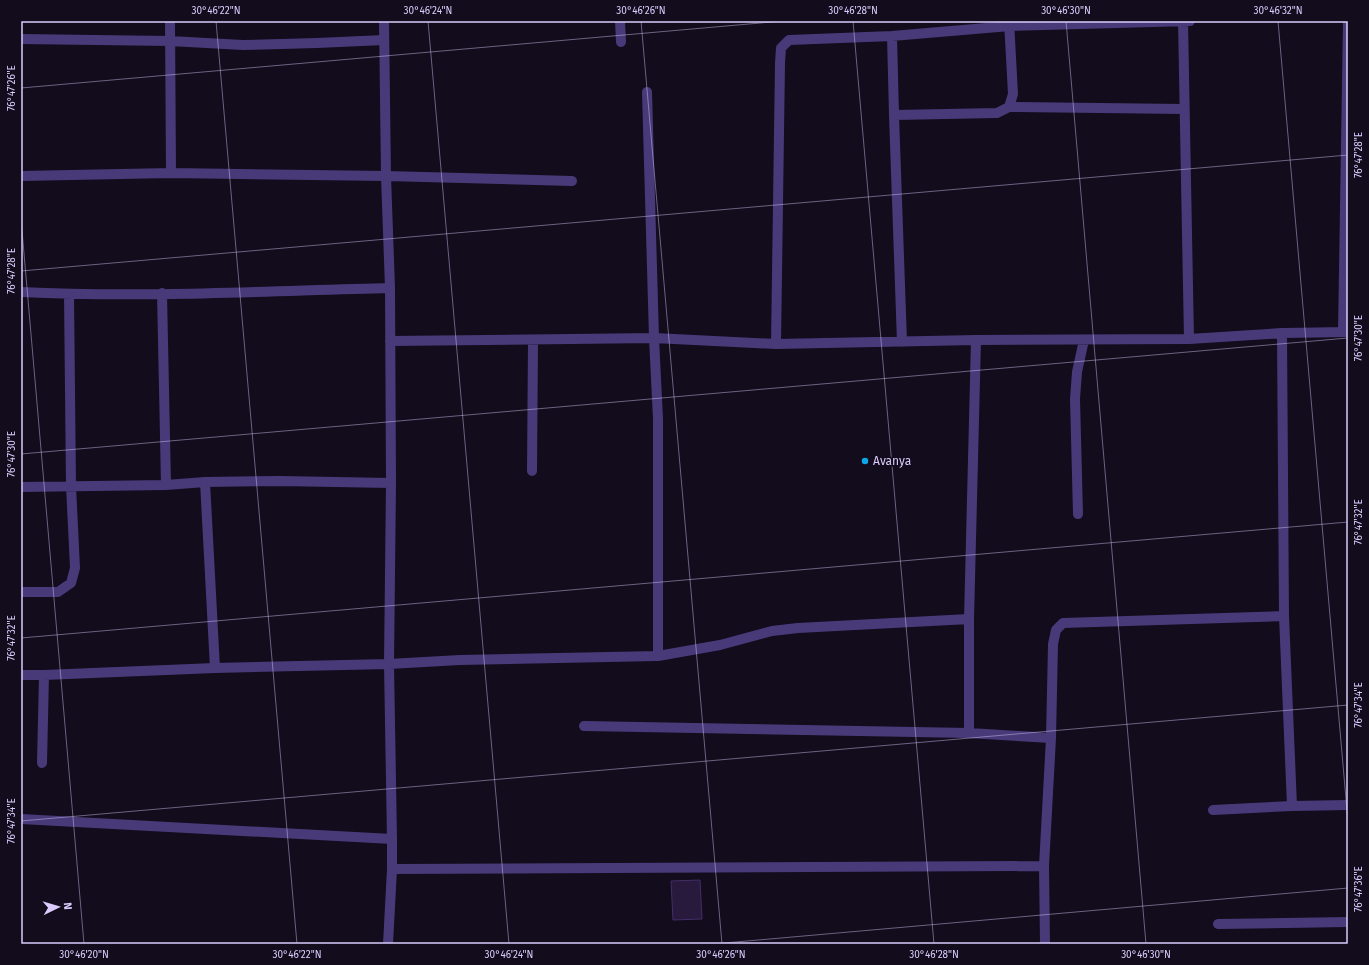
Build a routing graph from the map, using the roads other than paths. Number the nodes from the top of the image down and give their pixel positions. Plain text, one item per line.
1 (170, 21) edge
2 (384, 21) edge
3 (620, 21) edge
4 (1182, 21) edge
5 (1190, 21) edge
6 (1348, 21) edge
7 (1010, 24) edge
8 (892, 36) junction
9 (21, 39) edge
10 (384, 40) junction
11 (170, 41) junction
12 (621, 42) dead end
13 (647, 92) dead end
14 (1009, 107) junction
15 (1184, 109) junction
16 (894, 115) junction
17 (171, 173) junction
18 (21, 176) edge
19 (386, 176) junction
20 (572, 181) dead end
21 (390, 288) junction
22 (21, 292) edge
23 (162, 293) junction
24 (69, 294) junction
25 (1345, 332) edge
26 (1282, 333) junction
27 (654, 338) junction
28 (1188, 339) junction
29 (533, 340) junction
30 (976, 340) junction
31 (1084, 340) junction
32 (390, 341) junction
33 (902, 342) junction
34 (776, 344) junction
35 (532, 471) dead end
36 (205, 482) junction
37 (391, 483) junction
38 (166, 485) junction
39 (71, 486) junction
40 (21, 487) edge
41 (1078, 514) dead end
42 (21, 592) edge
43 (1284, 616) junction
44 (969, 619) junction
45 (658, 656) junction
46 (389, 664) junction
47 (215, 668) junction
48 (21, 675) edge
49 (44, 675) junction
50 (584, 726) dead end
51 (969, 733) junction
52 (1051, 738) junction
53 (42, 763) dead end
54 (1348, 805) edge
55 (1292, 806) junction
56 (1212, 810) dead end
57 (21, 819) edge
58 (392, 839) junction
59 (1044, 866) junction
60 (392, 869) junction
61 (1348, 922) edge
62 (1218, 924) dead end
63 (388, 944) edge
64 (1044, 944) edge

1 - 11 street
2 - 10 street
3 - 12 street
4 - 5 street
4 - 7 street
4 - 15 street
6 - 25 street
7 - 8 street
7 - 14 street
8 - 16 street
8 - 34 street
9 - 11 street
10 - 11 street
10 - 19 street
11 - 17 street
13 - 27 street
14 - 15 street
14 - 16 street
15 - 28 street
16 - 33 street
17 - 18 street
17 - 19 street
19 - 20 street
19 - 21 street
21 - 23 street
21 - 32 street
22 - 24 street
23 - 24 street
23 - 38 street
24 - 39 street
25 - 26 street
26 - 28 street
26 - 43 street
27 - 29 street
27 - 34 street
27 - 45 street
28 - 31 street
29 - 32 street
29 - 35 street
30 - 31 street
30 - 33 street
30 - 44 street
31 - 41 street
32 - 37 street
33 - 34 street
36 - 37 street
36 - 38 street
36 - 47 street
37 - 46 street
38 - 39 street
39 - 40 street
39 - 42 street
43 - 52 street
43 - 55 street
44 - 45 street
44 - 51 street
45 - 46 street
46 - 47 street
46 - 58 street
47 - 49 street
48 - 49 street
49 - 53 street
50 - 51 street
51 - 52 street
52 - 59 street
54 - 55 street
55 - 56 street
57 - 58 street
58 - 60 street
59 - 60 street
59 - 64 street
60 - 63 street
61 - 62 street

